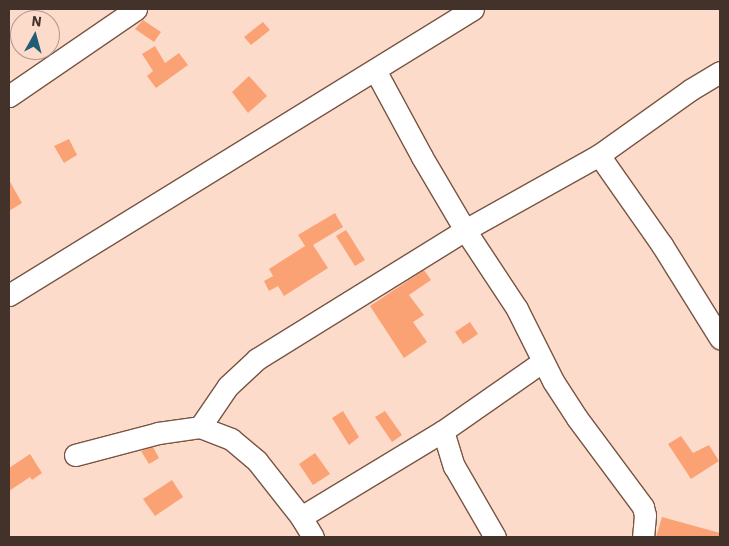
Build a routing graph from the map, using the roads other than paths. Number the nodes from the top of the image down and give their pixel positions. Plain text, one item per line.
1 (136, 9) edge
2 (473, 9) edge
3 (375, 70) junction
4 (720, 72) edge
5 (9, 96) edge
6 (599, 155) junction
7 (465, 230) junction
8 (9, 296) edge
9 (717, 326) edge
10 (542, 362) junction
11 (200, 428) junction
12 (444, 431) junction
13 (75, 455) dead end
14 (301, 517) junction
15 (313, 537) edge
16 (495, 537) edge
17 (643, 537) edge

1 - 5 street
2 - 3 street
3 - 7 street
3 - 8 street
4 - 6 street
6 - 7 street
6 - 9 street
7 - 10 street
7 - 11 street
10 - 12 street
10 - 17 street
11 - 13 street
11 - 14 street
12 - 14 street
12 - 16 street
14 - 15 street

